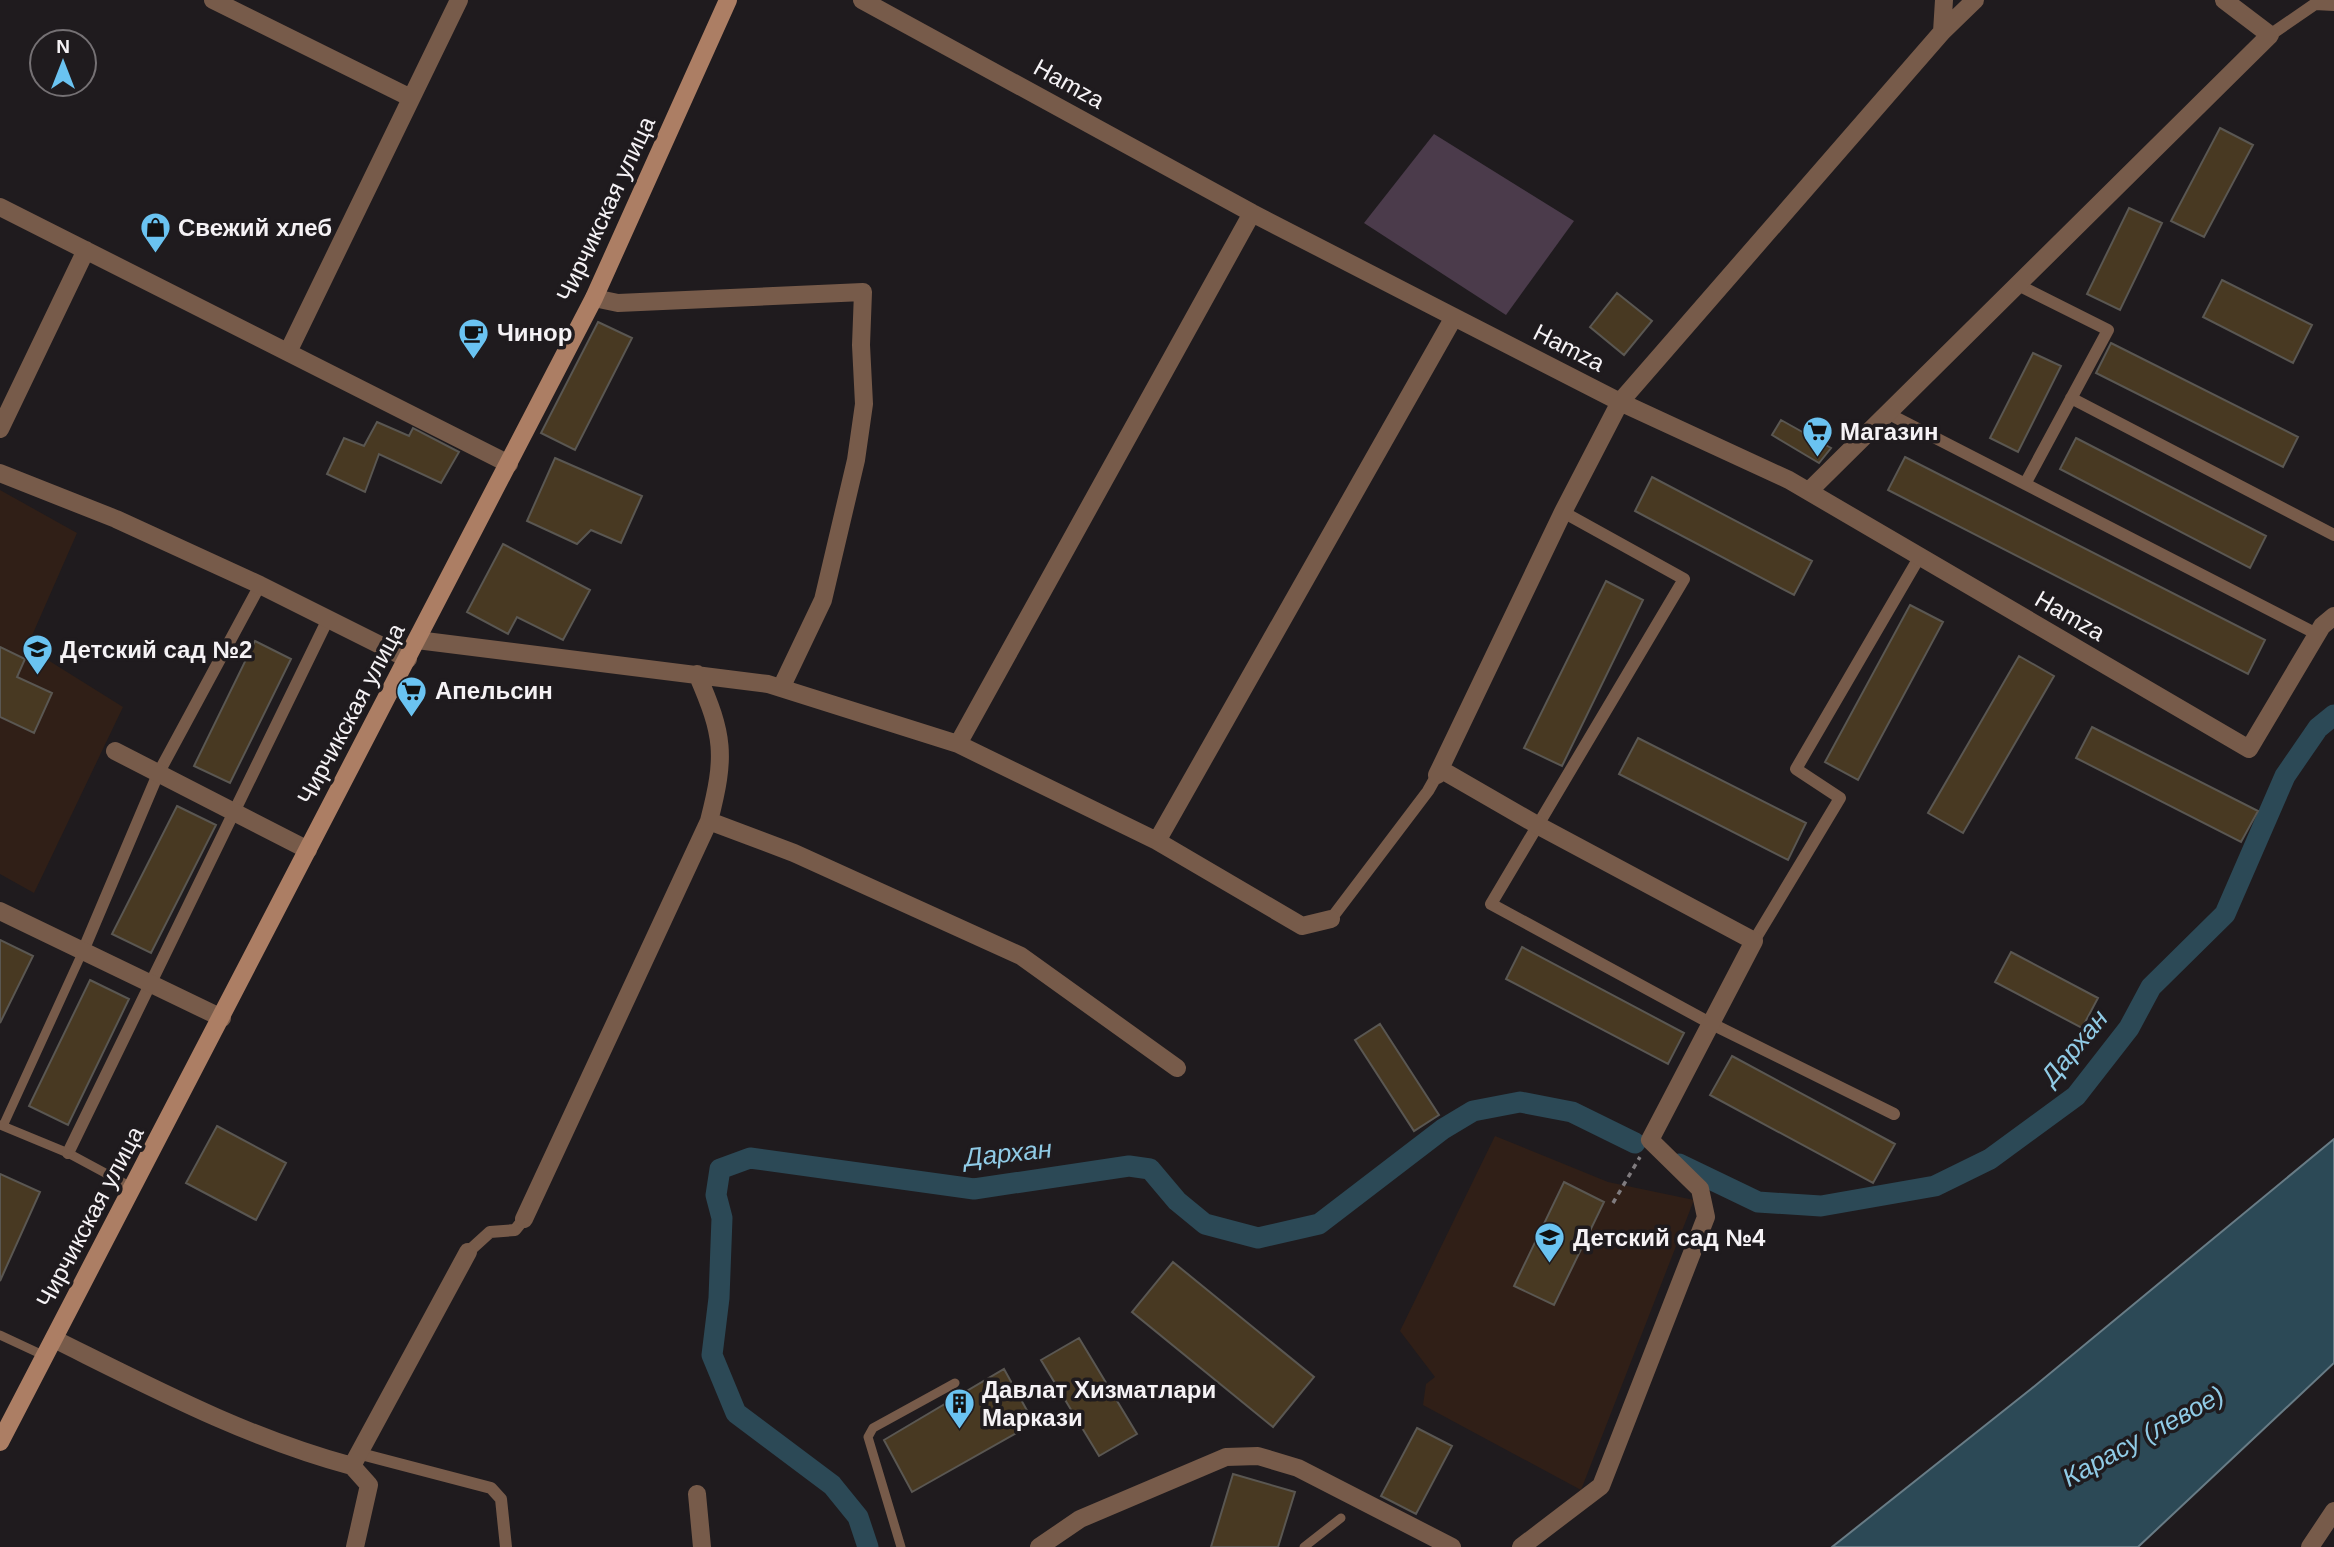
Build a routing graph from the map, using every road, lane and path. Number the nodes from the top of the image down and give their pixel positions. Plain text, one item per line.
1 (213, 0) edge
2 (459, 0) edge
3 (728, 0) edge
4 (862, 0) edge
5 (1944, 0) edge
6 (1975, 0) edge
7 (2224, 0) edge
8 (2334, 5) edge
9 (1942, 32) junction
10 (2270, 35) junction
11 (411, 98) junction
12 (0, 207) edge
13 (1252, 213) junction
14 (86, 250) junction
15 (2016, 284) junction
16 (594, 299) junction
17 (1454, 317) junction
18 (288, 352) junction
19 (2071, 398) junction
20 (1620, 402) junction
21 (1887, 413) junction
22 (0, 429) edge
23 (509, 464) junction
24 (0, 473) edge
25 (2025, 484) junction
26 (1809, 491) junction
27 (1563, 512) junction
28 (2334, 534) edge
29 (1920, 556) junction
30 (260, 584) junction
31 (2334, 616) edge
32 (328, 619) junction
33 (2309, 630) dead end
34 (417, 640) junction
35 (408, 659) junction
36 (697, 674) junction
37 (781, 688) junction
38 (958, 744) junction
39 (115, 751) dead end
40 (1438, 772) junction
41 (158, 774) junction
42 (233, 812) junction
43 (709, 821) junction
44 (1539, 826) junction
45 (1157, 841) junction
46 (308, 850) junction
47 (0, 911) edge
48 (1331, 919) joint
49 (1754, 941) junction
50 (83, 951) junction
51 (151, 981) junction
52 (222, 1018) junction
53 (1710, 1023) junction
54 (1177, 1068) dead end
55 (1894, 1114) dead end
56 (1, 1126) edge
57 (1650, 1140) junction
58 (68, 1153) junction
59 (133, 1188) junction
60 (1613, 1203) dead end
61 (524, 1219) joint
62 (468, 1252) joint
63 (0, 1335) edge
64 (54, 1339) junction
65 (45, 1356) junction
66 (955, 1383) dead end
67 (0, 1442) edge
68 (357, 1460) junction
69 (697, 1494) dead end
70 (2333, 1515) edge
71 (1341, 1518) dead end
72 (355, 1547) edge
73 (506, 1547) edge
74 (702, 1547) edge
75 (901, 1547) edge
76 (1039, 1547) edge
77 (1304, 1547) edge
78 (1452, 1547) edge
79 (1521, 1547) edge
80 (2310, 1547) edge

1 - 11 street
2 - 11 street
3 - 16 main road, Чирчикская улица
4 - 13 street, Hamza
5 - 9 street
6 - 9 street
7 - 10 street
8 - 10 street
9 - 20 street
10 - 15 street
11 - 18 street
12 - 14 street
13 - 17 street, Hamza
13 - 38 street
14 - 18 street
14 - 22 street
15 - 19 street
15 - 21 street
16 - 23 main road, Чирчикская улица
16 - 37 street
17 - 20 street, Hamza
17 - 45 street
18 - 23 street
19 - 25 street
19 - 28 street
20 - 26 street, Hamza
20 - 27 street
21 - 25 street
21 - 26 street
23 - 34 main road, Чирчикская улица
24 - 30 street
25 - 33 street
26 - 29 street, Hamza
27 - 40 street
27 - 44 street
29 - 31 street, Hamza
29 - 49 street
30 - 32 street
30 - 41 street
32 - 35 street
32 - 42 street
34 - 35 main road, Чирчикская улица
34 - 36 street
35 - 46 main road, Чирчикская улица
36 - 37 street
36 - 43 street
37 - 38 street
38 - 45 street
39 - 41 street
40 - 44 street
40 - 48 street
41 - 42 street
41 - 50 street
42 - 46 street
42 - 51 street
43 - 54 street
43 - 61 street
44 - 49 street
44 - 53 street
45 - 48 street
46 - 52 main road, Чирчикская улица
47 - 50 street
49 - 53 street
50 - 51 street
50 - 56 lane
51 - 52 street
51 - 58 street
52 - 59 main road, Чирчикская улица
53 - 55 street
53 - 57 street
56 - 58 lane
57 - 60 path
57 - 79 street
58 - 59 lane
59 - 64 main road, Чирчикская улица
61 - 62 street
62 - 68 street
63 - 65 lane
64 - 65 main road, Чирчикская улица
64 - 68 street
65 - 67 main road, Чирчикская улица
66 - 75 lane
68 - 72 street
68 - 73 street
69 - 74 street
70 - 80 street
71 - 77 lane
76 - 78 street

